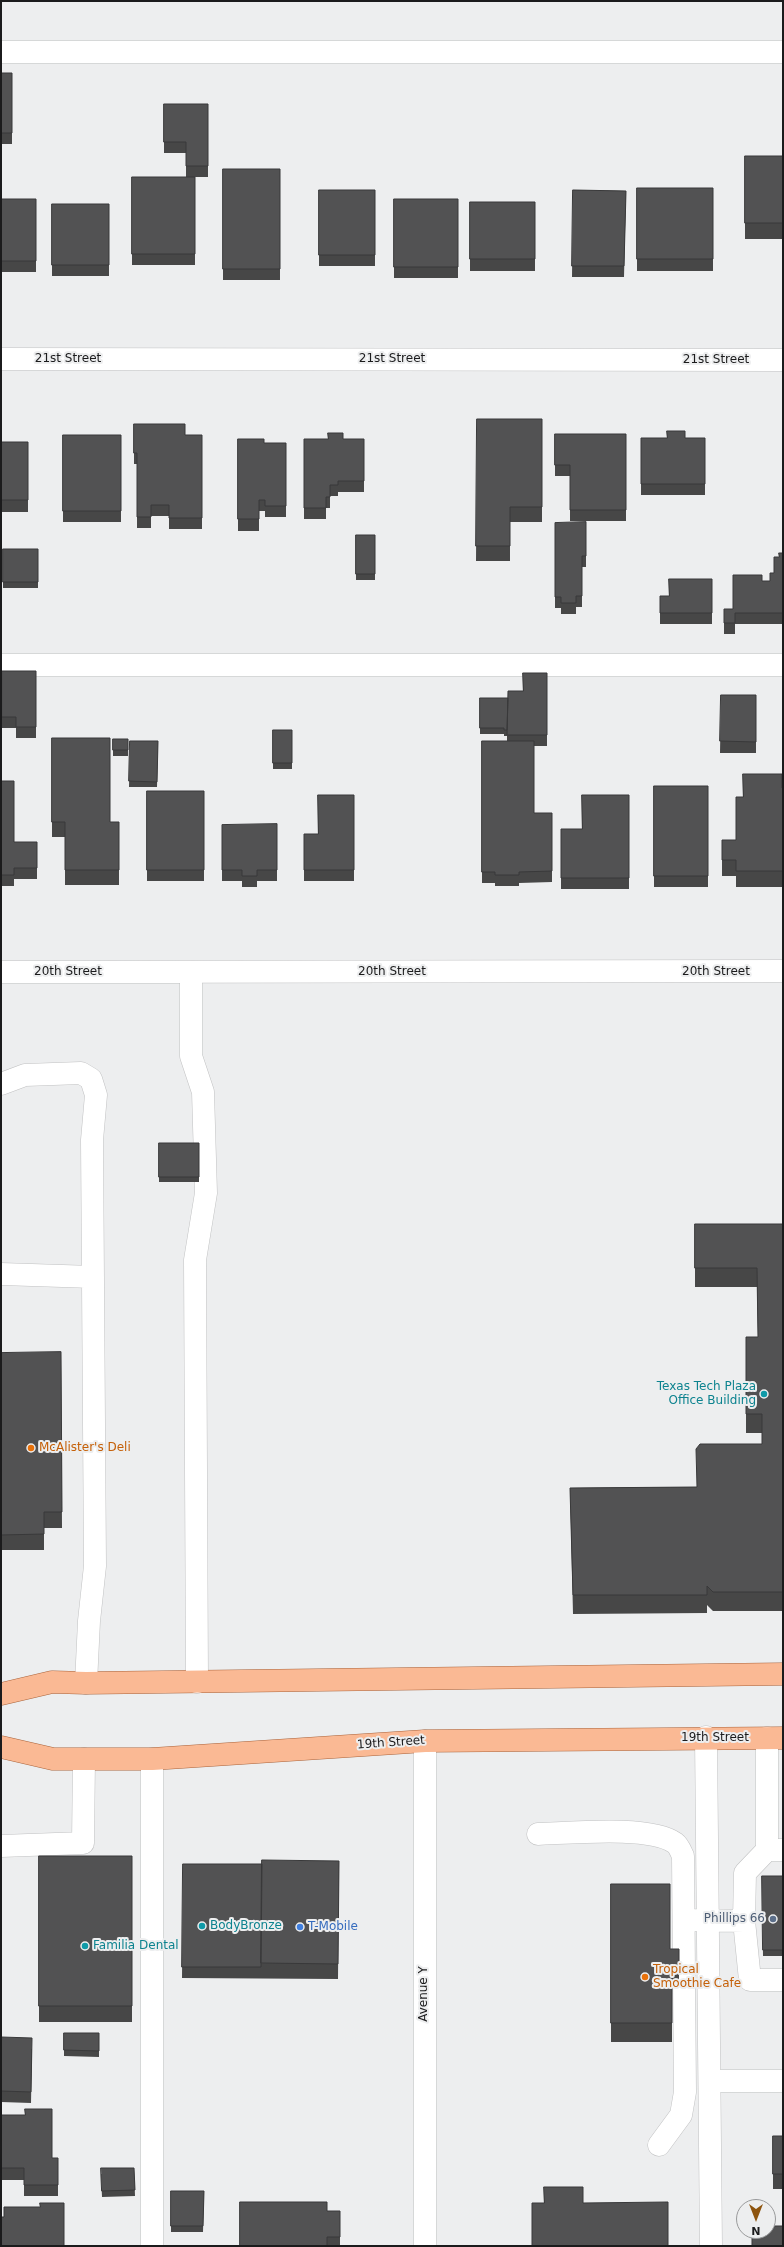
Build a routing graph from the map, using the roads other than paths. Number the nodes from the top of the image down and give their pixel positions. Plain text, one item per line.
1 (1, 52) edge
2 (783, 52) edge
3 (1, 359) edge
4 (783, 360) edge
5 (1, 665) edge
6 (783, 665) edge
7 (783, 971) edge
8 (1, 972) edge
9 (191, 972) junction
10 (1, 1084) edge
11 (1, 1274) edge
12 (93, 1277) junction
13 (783, 1674) edge
14 (197, 1682) junction
15 (86, 1683) junction
16 (1, 1694) edge
17 (706, 1737) junction
18 (775, 1738) edge
19 (425, 1741) junction
20 (1, 1747) edge
21 (84, 1759) junction
22 (152, 1759) junction
23 (538, 1834) dead end
24 (1, 1846) edge
25 (775, 1850) edge
26 (684, 1920) junction
27 (708, 1920) junction
28 (744, 1921) junction
29 (783, 1980) edge
30 (710, 2081) junction
31 (783, 2081) edge
32 (659, 2145) dead end
33 (152, 2246) edge
34 (425, 2246) edge
35 (711, 2246) edge

1 - 2 street
3 - 4 street, 21st Street
5 - 6 street
7 - 9 street, 20th Street
8 - 9 street, 20th Street
9 - 14 street
10 - 12 street
11 - 12 street
12 - 15 street
13 - 14 main road
14 - 15 main road
15 - 16 main road
17 - 18 main road, 19th Street
17 - 19 main road, 19th Street
17 - 27 street
18 - 25 street
19 - 22 main road, 19th Street
19 - 34 street, Avenue Y
20 - 21 main road, 19th Street
21 - 22 main road, 19th Street
21 - 24 street
22 - 33 street
23 - 26 street
25 - 28 street
26 - 27 street
26 - 32 street
27 - 28 street
27 - 30 street
28 - 29 street
30 - 31 street
30 - 35 street

